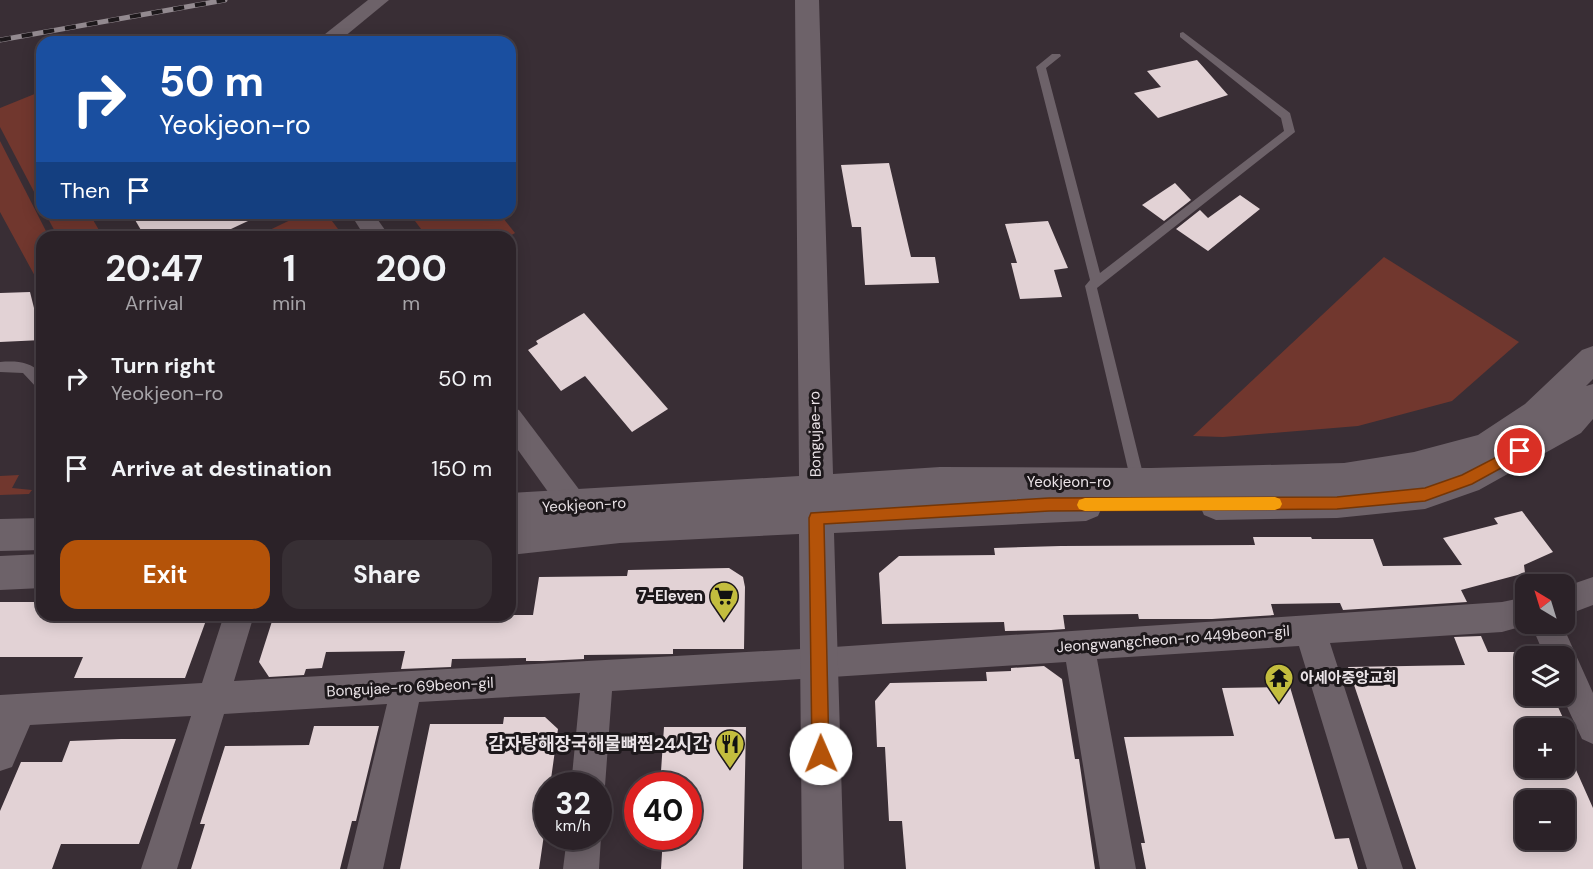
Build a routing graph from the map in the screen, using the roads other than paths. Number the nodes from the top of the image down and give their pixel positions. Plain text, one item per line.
1 (380, 0) edge
2 (807, 0) edge
3 (1183, 35) dead end
4 (333, 36) edge
5 (1056, 56) dead end
6 (1096, 282) junction
7 (1593, 359) edge
8 (0, 367) edge
9 (36, 374) edge
10 (1582, 403) edge
11 (516, 426) edge
12 (1138, 482) junction
13 (816, 504) junction
14 (574, 505) junction
15 (516, 509) edge
16 (36, 534) edge
17 (0, 535) edge
18 (516, 537) edge
19 (36, 571) edge
20 (0, 573) edge
21 (1593, 591) edge
22 (1575, 598) edge
23 (1515, 614) edge
24 (237, 621) edge
25 (1310, 630) junction
26 (1079, 646) junction
27 (819, 663) junction
28 (597, 676) junction
29 (407, 686) junction
30 (1575, 690) edge
31 (213, 699) junction
32 (10, 710) edge
33 (1593, 728) edge
34 (0, 756) edge
35 (589, 772) edge
36 (583, 850) edge
37 (159, 869) edge
38 (365, 869) edge
39 (581, 869) edge
40 (823, 869) edge
41 (1118, 869) edge
42 (1385, 869) edge

1 - 4 street
2 - 13 main road, Bongujae-ro
3 - 6 lane
5 - 6 lane
6 - 12 lane
7 - 10 main road, Yeokjeon-ro
8 - 9 lane
10 - 12 main road, Yeokjeon-ro
10 - 13 main road, Yeokjeon-ro
11 - 14 street
12 - 13 main road, Yeokjeon-ro
13 - 14 main road, Yeokjeon-ro
13 - 18 main road, Yeokjeon-ro
13 - 27 main road, Bongujae-ro
14 - 15 main road, Yeokjeon-ro
16 - 17 main road
19 - 20 main road
21 - 22 street
23 - 25 street, Jeongwangcheon-ro 449beon-gil
24 - 31 street
25 - 26 street, Jeongwangcheon-ro 449beon-gil
25 - 42 street
26 - 27 street, Jeongwangcheon-ro 449beon-gil
26 - 41 street
27 - 28 street, Bongujae-ro 69beon-gil
27 - 40 main road, Bongujae-ro
28 - 29 street, Bongujae-ro 69beon-gil
28 - 35 street
29 - 31 street, Bongujae-ro 69beon-gil
29 - 38 street
30 - 33 street
31 - 32 street, Bongujae-ro 69beon-gil
31 - 37 street
32 - 34 street
36 - 39 street

